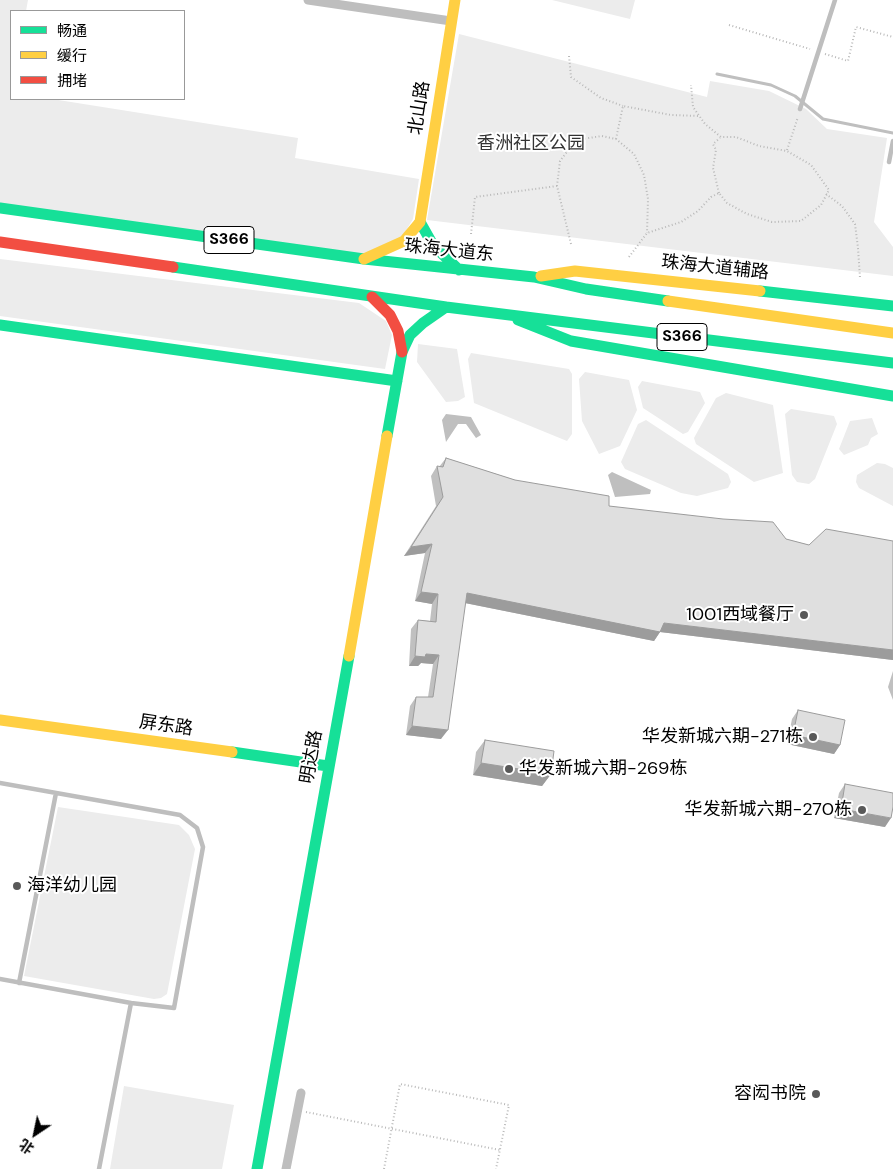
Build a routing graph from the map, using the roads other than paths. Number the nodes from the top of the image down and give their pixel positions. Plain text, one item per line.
1 (308, 0) edge
2 (455, 0) edge
3 (835, 0) edge
4 (451, 21) junction
5 (800, 108) road end
6 (893, 141) edge
7 (889, 162) dead end
8 (0, 208) edge
9 (420, 222) junction
10 (0, 242) edge
11 (364, 259) junction
12 (459, 270) junction
13 (534, 277) junction
14 (372, 297) junction
15 (893, 306) edge
16 (446, 307) junction
17 (503, 314) junction
18 (0, 325) edge
19 (893, 333) edge
20 (402, 352) junction
21 (893, 363) edge
22 (397, 380) junction
23 (893, 396) edge
24 (0, 720) edge
25 (328, 766) junction
26 (0, 783) edge
27 (56, 793) junction
28 (0, 979) edge
29 (19, 983) junction
30 (131, 1003) junction
31 (301, 1093) dead end
32 (99, 1169) edge
33 (257, 1169) edge
34 (286, 1169) edge

1 - 4 street
2 - 4 main road, 北山路
3 - 5 lane
4 - 9 main road, 北山路
6 - 7 lane
8 - 11 main road, 珠海大道东 / S366
9 - 11 main road
9 - 12 main road
10 - 14 main road, S366
11 - 12 main road, 珠海大道东 / S366
12 - 13 main road, 珠海大道东 / S366
13 - 15 main road, 珠海大道辅路
13 - 19 main road, 珠海大道东 / S366
14 - 16 main road, S366
14 - 20 main road, 明达路
16 - 17 main road, S366
16 - 20 main road, 明达路
17 - 21 main road, S366
17 - 23 main road
18 - 22 main road
20 - 22 main road, 明达路
22 - 25 main road, 明达路
24 - 25 main road, 屏东路
25 - 33 main road, 明达路
26 - 27 lane
27 - 29 lane
27 - 30 lane
28 - 29 lane
29 - 30 lane
30 - 32 lane
31 - 34 street

